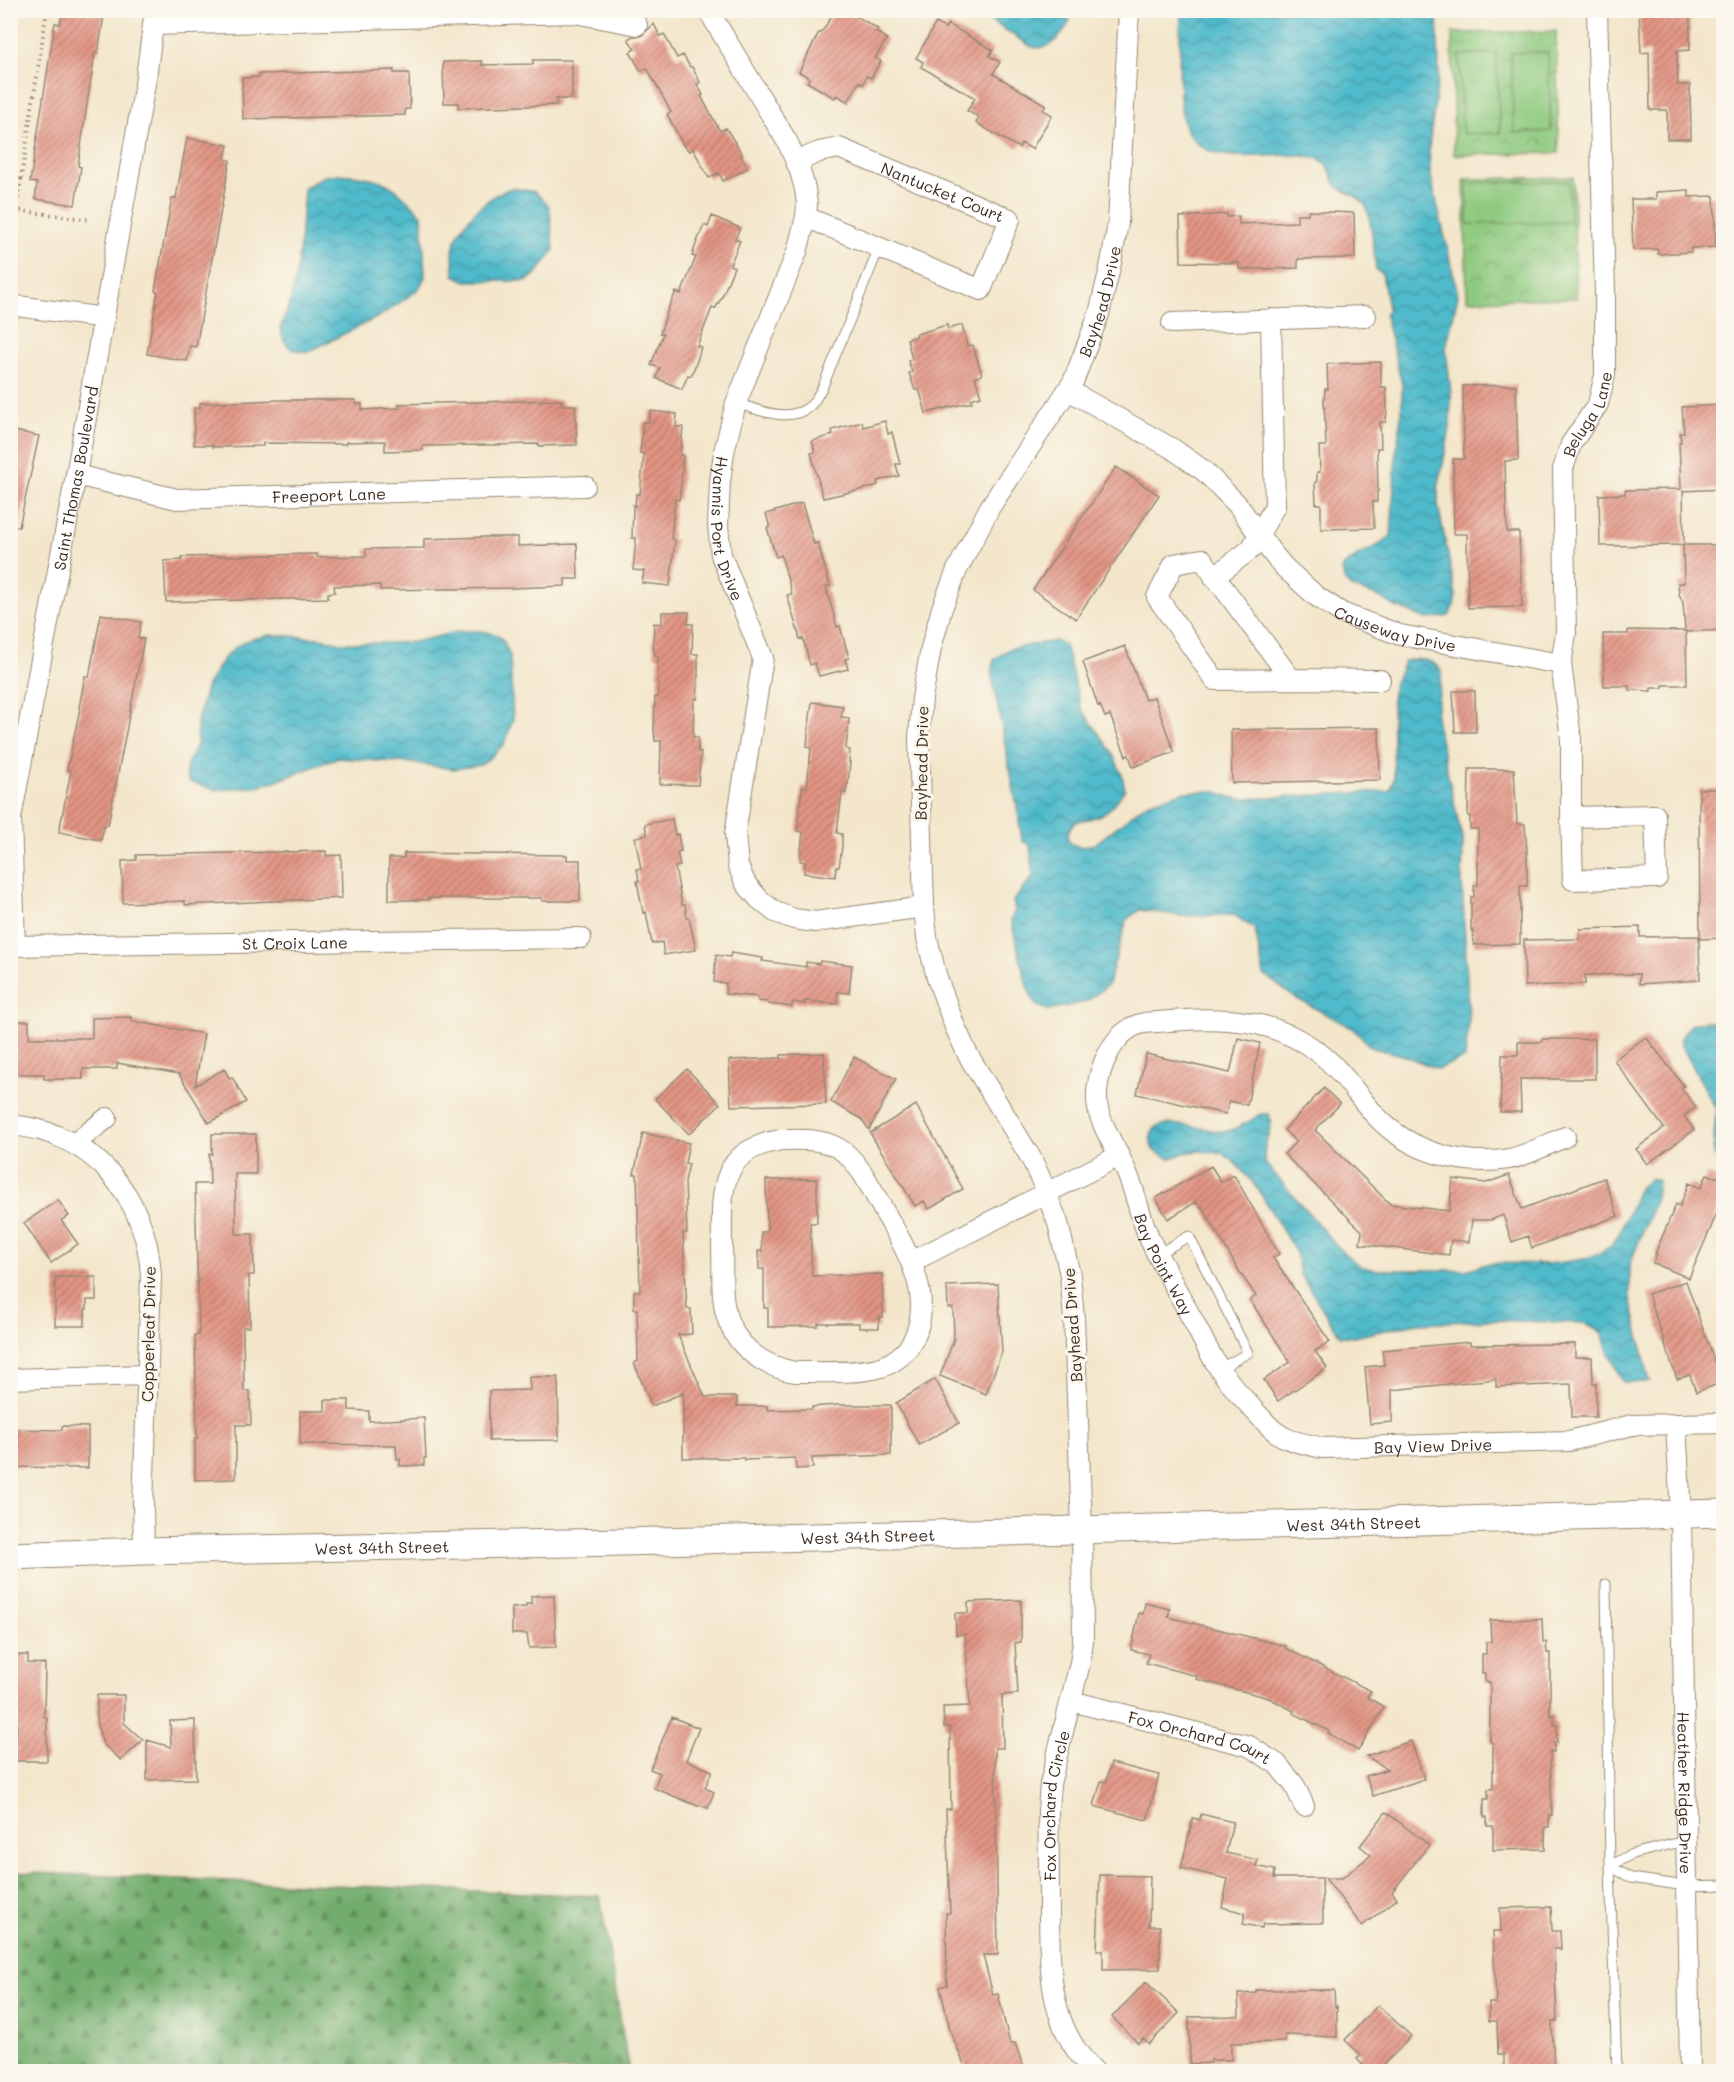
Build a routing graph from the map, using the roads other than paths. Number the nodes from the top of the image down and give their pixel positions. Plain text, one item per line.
1 (708, 10) edge
2 (1129, 10) edge
3 (1597, 10) edge
4 (154, 18) edge
5 (637, 25) dead end
6 (796, 162) junction
7 (806, 217) junction
8 (879, 248) junction
9 (10, 305) edge
10 (1366, 316) dead end
11 (104, 318) junction
12 (1271, 319) junction
13 (1172, 323) dead end
14 (1068, 390) junction
15 (736, 403) junction
16 (76, 475) junction
17 (585, 486) dead end
18 (1259, 536) junction
19 (1214, 577) junction
20 (1562, 664) junction
21 (1291, 679) junction
22 (1380, 680) dead end
23 (1571, 817) junction
24 (924, 907) junction
25 (581, 938) dead end
26 (13, 946) edge
27 (107, 1118) dead end
28 (10, 1125) edge
29 (1565, 1137) dead end
30 (74, 1144) junction
31 (1119, 1155) junction
32 (1046, 1192) junction
33 (1158, 1254) junction
34 (911, 1262) junction
35 (1219, 1369) junction
36 (147, 1375) junction
37 (10, 1379) edge
38 (1724, 1423) edge
39 (1676, 1424) junction
40 (1724, 1513) edge
41 (1681, 1514) junction
42 (1082, 1529) junction
43 (144, 1551) junction
44 (10, 1556) edge
45 (1606, 1584) dead end
46 (1071, 1701) junction
47 (1304, 1806) dead end
48 (1685, 1841) junction
49 (1610, 1866) junction
50 (1724, 1885) edge
51 (1686, 1886) junction
52 (1095, 2072) edge
53 (1617, 2072) edge
54 (1690, 2072) edge

1 - 6 street, Hyannis Port Drive
2 - 14 street, Bayhead Drive
3 - 20 street, Beluga Lane
4 - 5 street
4 - 11 street, Saint Thomas Boulevard
6 - 7 street, Hyannis Port Drive
6 - 8 street, Nantucket Court
7 - 8 street, Nantucket Court
7 - 15 street, Hyannis Port Drive
8 - 15 lane
9 - 11 street
10 - 12 street
11 - 16 street, Saint Thomas Boulevard
12 - 13 street
12 - 18 street
14 - 18 street, Causeway Drive
14 - 24 street, Bayhead Drive
15 - 24 street, Hyannis Port Drive
16 - 17 street, Freeport Lane
16 - 26 street, Saint Thomas Boulevard
18 - 19 street
18 - 20 street, Causeway Drive
19 - 21 street
19 - 21 street
20 - 23 street, Beluga Lane
21 - 22 street
23 - 23 street, Beluga Lane
24 - 32 street, Bayhead Drive
25 - 26 street, St Croix Lane
27 - 30 street
28 - 30 street, Copperleaf Drive
29 - 31 street, Bay Point Way
30 - 36 street, Copperleaf Drive
31 - 32 street
31 - 33 street, Bay Point Way
32 - 34 street
32 - 42 street, Bayhead Drive
33 - 35 street, Bay Point Way
33 - 35 lane
34 - 34 street
35 - 39 street, Bay View Drive
36 - 37 street
36 - 43 street, Copperleaf Drive
38 - 39 street, Bay View Drive
39 - 41 street
40 - 41 street, West 34th Street
41 - 42 street, West 34th Street
41 - 48 street, Heather Ridge Drive
42 - 43 street, West 34th Street
42 - 46 street, Fox Orchard Circle
43 - 44 street, West 34th Street
45 - 49 lane
46 - 47 street, Fox Orchard Court
46 - 52 street, Fox Orchard Circle
48 - 49 lane
48 - 51 street, Heather Ridge Drive
49 - 51 lane
49 - 53 lane
50 - 51 lane
51 - 54 street, Heather Ridge Drive

